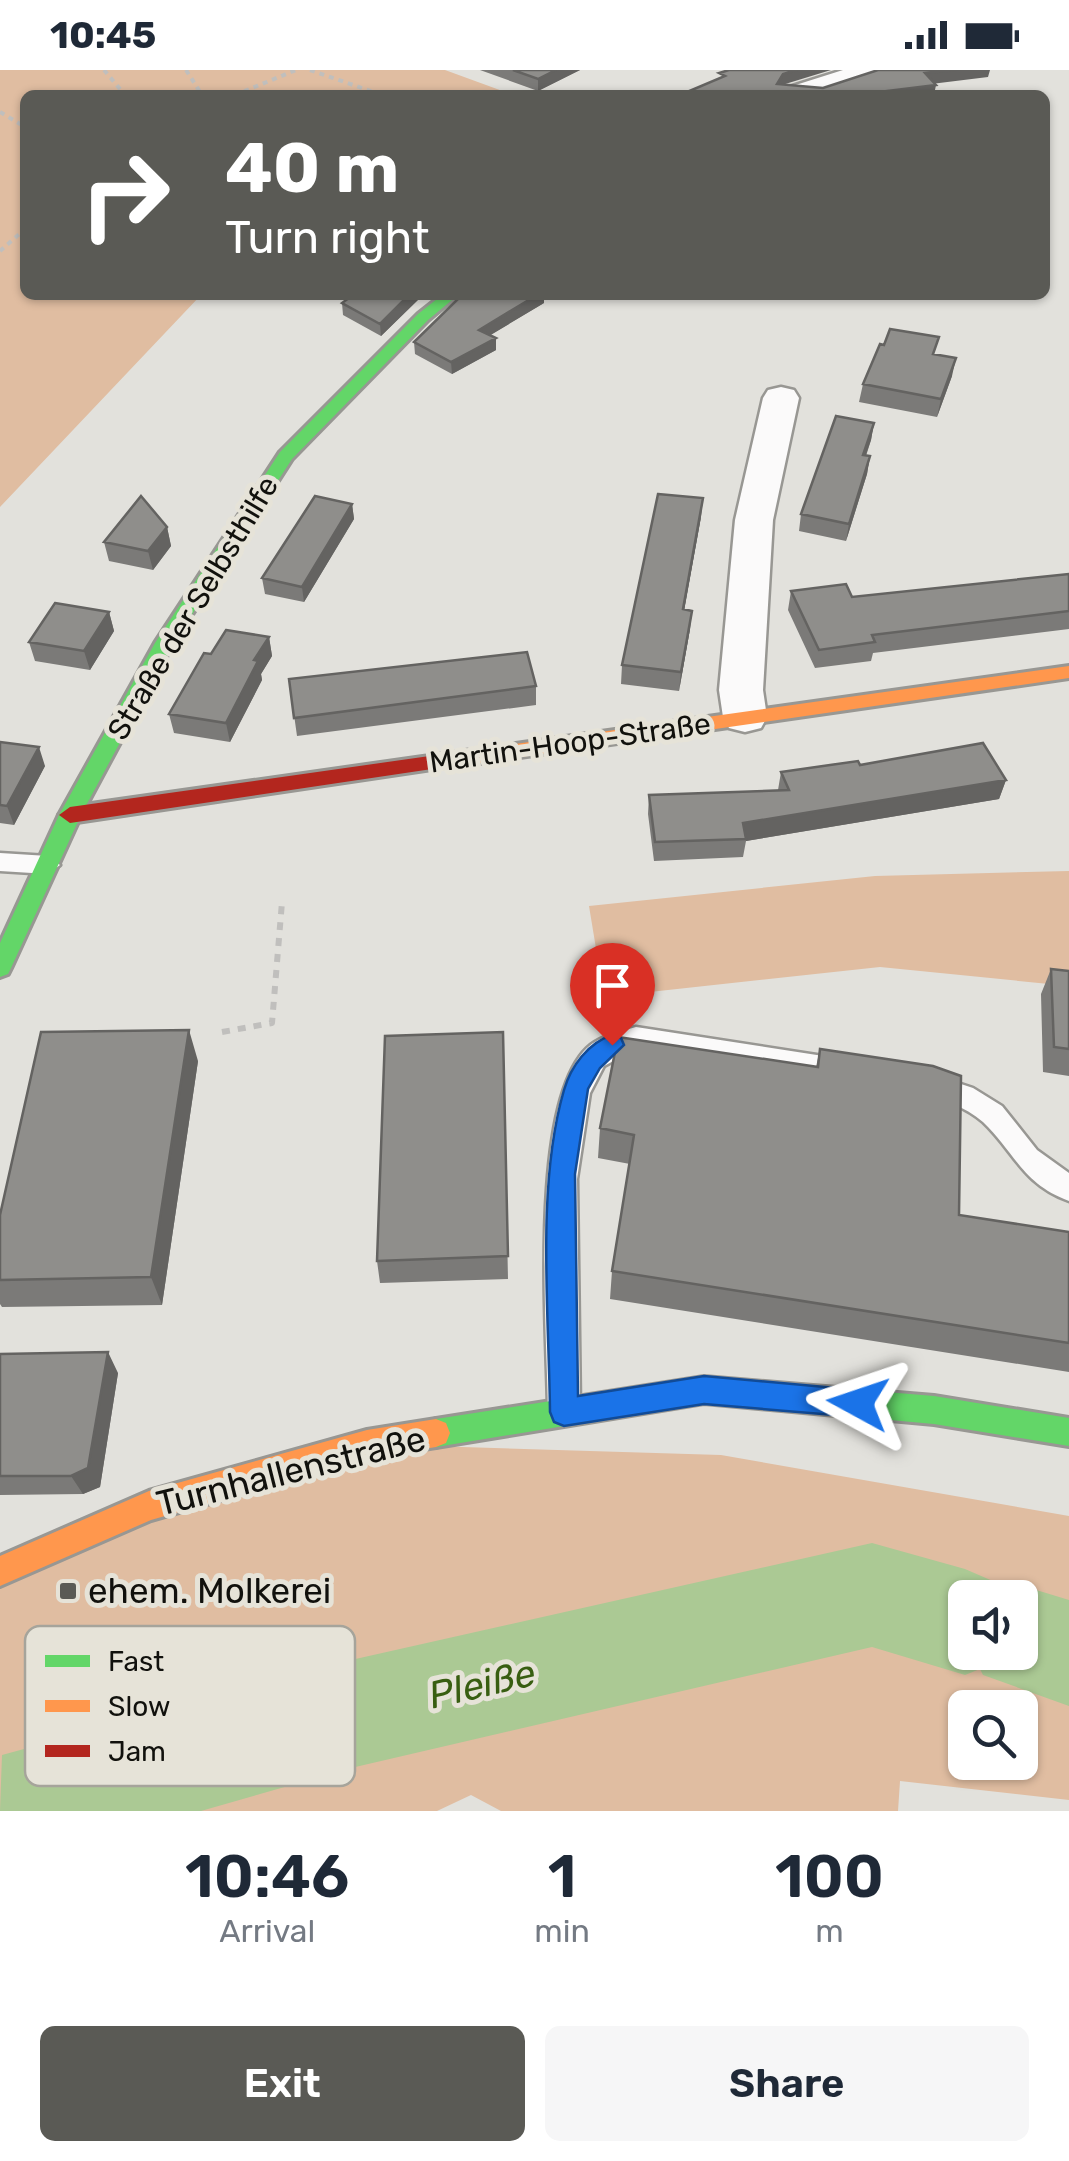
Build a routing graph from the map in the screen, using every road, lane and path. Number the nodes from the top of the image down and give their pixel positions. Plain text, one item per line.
1 (104, 70) edge
2 (296, 70) edge
3 (310, 70) edge
4 (870, 70) edge
5 (121, 90) edge
6 (247, 90) edge
7 (368, 90) edge
8 (808, 90) edge
9 (20, 233) edge
10 (0, 251) edge
11 (445, 300) edge
12 (781, 398) dead end
13 (1069, 672) edge
14 (745, 717) junction
15 (70, 815) junction
16 (0, 862) edge
17 (48, 865) junction
18 (282, 902) dead end
19 (0, 968) edge
20 (222, 1032) dead end
21 (1069, 1189) edge
22 (564, 1412) junction
23 (1069, 1432) edge
24 (0, 1571) edge

1 - 5 path
2 - 6 path
3 - 7 path
4 - 8 street
9 - 10 path
11 - 15 street, Straße der Selbsthilfe
12 - 14 street
13 - 14 street, Martin-Hoop-Straße
14 - 15 street, Martin-Hoop-Straße
15 - 17 street, Straße der Selbsthilfe
16 - 17 lane
17 - 19 street, Straße der Selbsthilfe
18 - 20 path
21 - 22 lane
22 - 23 street, Turnhallenstraße
22 - 24 street, Turnhallenstraße

